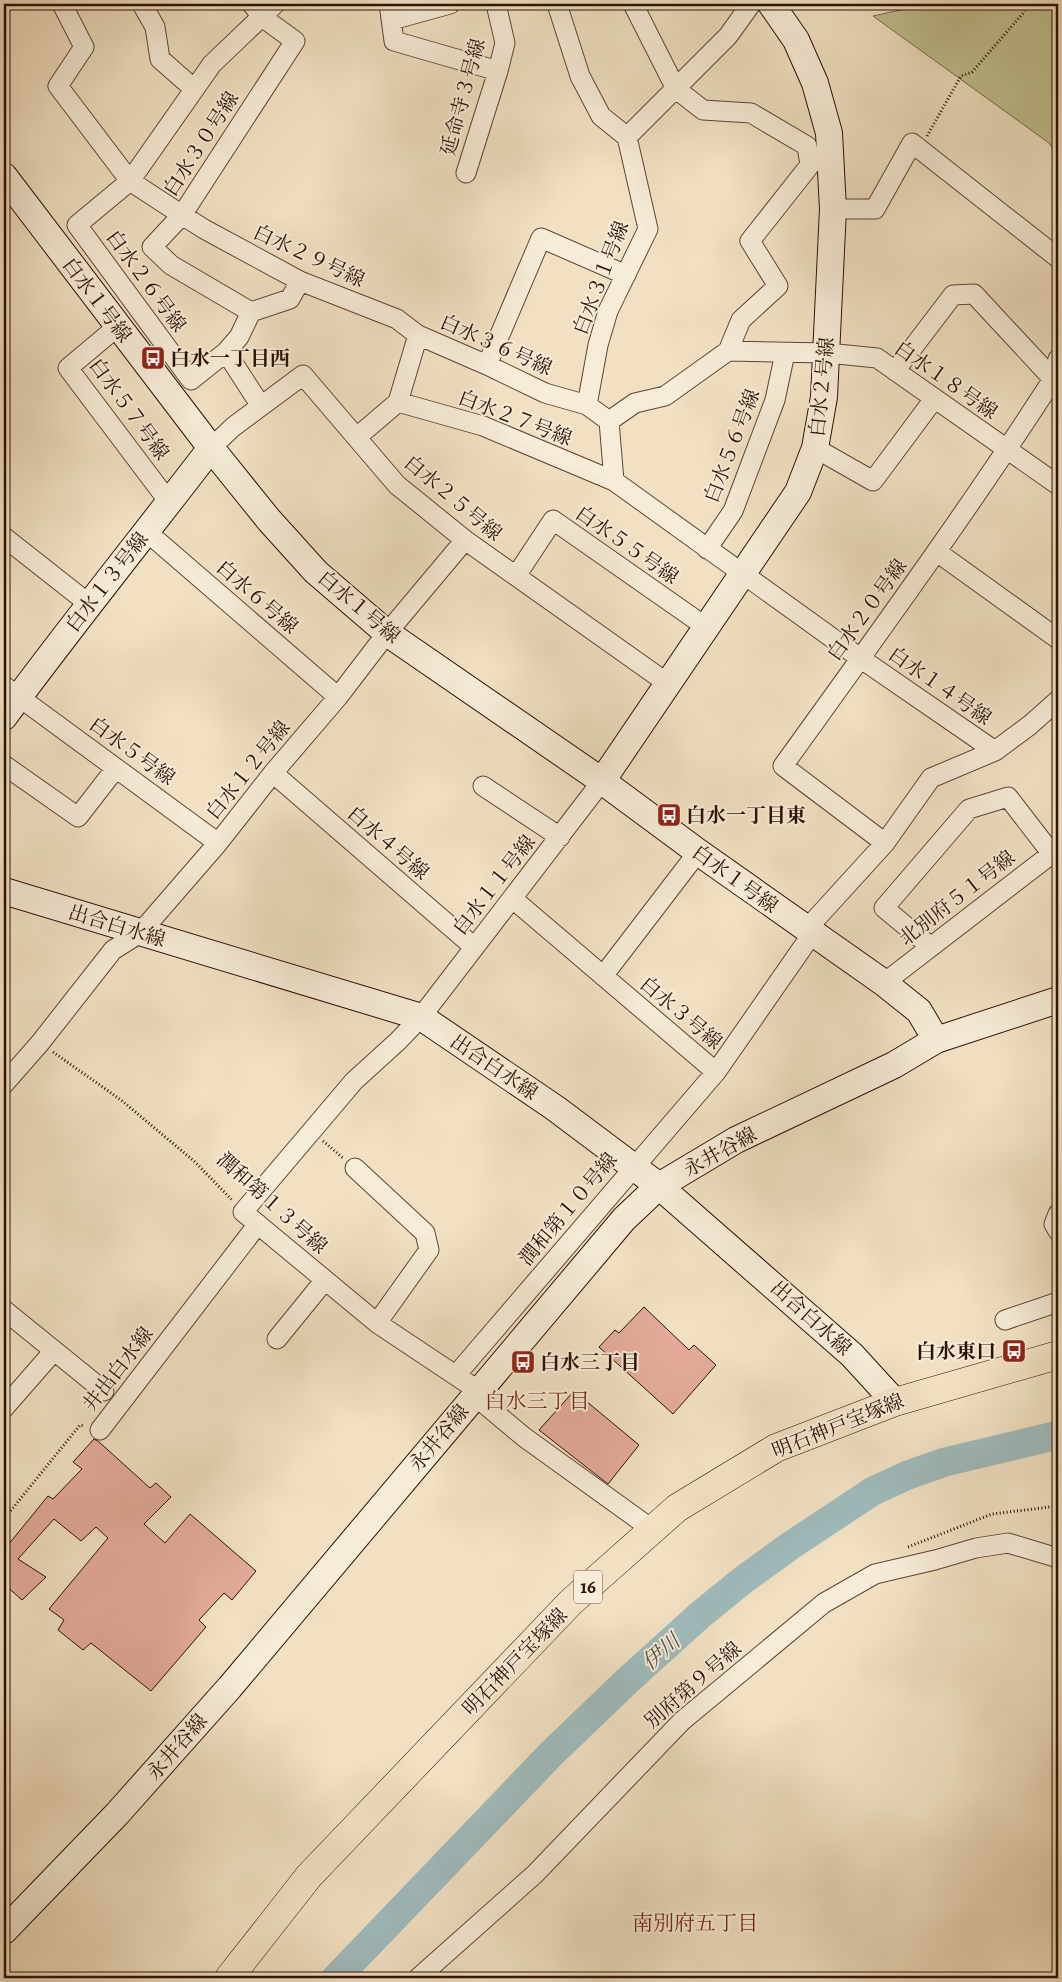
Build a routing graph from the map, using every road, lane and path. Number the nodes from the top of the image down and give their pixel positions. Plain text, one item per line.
1 (62, 4) edge
2 (142, 4) edge
3 (275, 4) edge
4 (450, 4) edge
5 (496, 4) edge
6 (557, 4) edge
7 (633, 4) edge
8 (751, 4) edge
9 (771, 4) edge
10 (257, 10) edge
11 (1025, 11) dead end
12 (390, 12) edge
13 (498, 71) junction
14 (194, 88) junction
15 (676, 89) junction
16 (627, 137) junction
17 (915, 146) junction
18 (466, 173) dead end
19 (4, 176) edge
20 (130, 180) junction
21 (833, 210) junction
22 (182, 215) junction
23 (1058, 258) edge
24 (626, 275) junction
25 (300, 281) junction
26 (251, 312) junction
27 (117, 327) junction
28 (418, 335) junction
29 (728, 351) junction
30 (226, 352) junction
31 (785, 353) junction
32 (826, 353) junction
33 (1058, 358) edge
34 (487, 365) junction
35 (895, 371) junction
36 (1056, 381) edge
37 (934, 399) junction
38 (398, 402) junction
39 (587, 405) junction
40 (261, 406) junction
41 (609, 421) junction
42 (357, 436) junction
43 (211, 448) junction
44 (815, 448) junction
45 (1007, 450) junction
46 (614, 481) junction
47 (1058, 485) edge
48 (169, 502) junction
49 (147, 532) junction
50 (4, 537) edge
51 (465, 540) junction
52 (707, 549) junction
53 (937, 552) junction
54 (742, 574) junction
55 (516, 576) junction
56 (89, 604) junction
57 (706, 628) junction
58 (387, 633) junction
59 (1058, 639) edge
60 (860, 658) junction
61 (667, 684) junction
62 (11, 691) edge
63 (338, 697) junction
64 (1058, 700) edge
65 (4, 717) edge
66 (995, 751) junction
67 (4, 765) edge
68 (116, 768) junction
69 (272, 773) junction
70 (602, 781) junction
71 (483, 786) dead end
72 (560, 837) junction
73 (885, 842) junction
74 (218, 843) junction
75 (698, 852) junction
76 (1055, 852) edge
77 (4, 892) edge
78 (513, 899) junction
79 (140, 933) junction
80 (812, 934) junction
81 (474, 947) junction
82 (931, 947) junction
83 (603, 976) junction
84 (884, 983) junction
85 (1058, 1000) edge
86 (421, 1017) junction
87 (936, 1040) junction
88 (40, 1042) junction
89 (716, 1072) junction
90 (4, 1082) edge
91 (312, 1131) junction
92 (634, 1167) junction
93 (355, 1168) joint
94 (659, 1186) junction
95 (243, 1212) junction
96 (1058, 1214) edge
97 (258, 1224) junction
98 (1058, 1231) edge
99 (560, 1253) junction
100 (581, 1269) junction
101 (325, 1280) junction
102 (1058, 1302) edge
103 (4, 1310) edge
104 (1005, 1320) dead end
105 (377, 1323) junction
106 (277, 1339) dead end
107 (53, 1352) junction
108 (1058, 1355) edge
109 (456, 1375) junction
110 (104, 1391) dead end
111 (477, 1393) junction
112 (895, 1402) junction
113 (4, 1408) edge
114 (100, 1430) joint
115 (1058, 1506) edge
116 (4, 1519) edge
117 (653, 1530) junction
118 (906, 1548) dead end
119 (1058, 1558) edge
120 (4, 1931) edge
121 (229, 1978) edge
122 (418, 1978) edge

1 - 20 street, 白水３０号線
2 - 14 street
3 - 10 street
4 - 12 street
5 - 13 street, 延命寺３号線
6 - 16 street
7 - 15 street
8 - 15 street
9 - 21 street, 白水２号線
10 - 14 street
10 - 22 street, 白水３０号線
11 - 17 path
12 - 13 street
13 - 18 street, 延命寺３号線
14 - 20 street
15 - 16 street
15 - 29 street
16 - 24 street, 白水３１号線
17 - 21 street
17 - 23 street
19 - 27 street, 白水１号線
20 - 22 street, 白水３０号線
20 - 30 street, 白水２６号線
21 - 32 street, 白水２号線
22 - 25 street, 白水２９号線
22 - 26 street
24 - 34 street
24 - 39 street, 白水３１号線
25 - 26 street
25 - 28 street, 白水２９号線
26 - 30 street
27 - 43 street, 白水１号線
27 - 48 street, 白水５７号線
28 - 34 street, 白水３６号線
28 - 38 street, 白水３６号線
29 - 31 street, 白水１８号線
29 - 41 street
30 - 40 street
31 - 32 street, 白水１８号線
31 - 52 street, 白水５６号線
32 - 35 street, 白水１８号線
32 - 44 street, 白水２号線
33 - 36 street, 白水２０号線
34 - 39 street, 白水３６号線
35 - 36 street
35 - 37 street, 白水１８号線
36 - 45 street, 白水２０号線
37 - 44 street
37 - 45 street, 白水１８号線
38 - 42 street
38 - 46 street, 白水２７号線
39 - 41 street
40 - 42 street, 白水２５号線
40 - 43 street, 白水２５号線
41 - 46 street
42 - 51 street, 白水２５号線
43 - 48 street, 白水１３号線
43 - 58 street, 白水１号線
44 - 54 street, 白水２号線
45 - 47 street, 白水１８号線
45 - 53 street, 白水２０号線
46 - 52 street
48 - 49 street, 白水１３号線
49 - 56 street, 白水１３号線
49 - 63 street, 白水６号線
50 - 56 street
51 - 55 street, 白水２５号線
51 - 58 street, 白水１２号線
52 - 54 street
53 - 59 street
53 - 60 street, 白水２０号線
54 - 57 street, 白水２号線
54 - 60 street, 白水１４号線
55 - 57 street, 白水５５号線
55 - 61 street, 白水２５号線
56 - 62 street, 白水１３号線
57 - 61 street, 白水２号線
58 - 63 street, 白水１２号線
58 - 70 street, 白水１号線
60 - 66 street, 白水１４号線
60 - 73 street, 白水２０号線
61 - 70 street, 白水２号線
62 - 65 street, 白水１３号線
62 - 68 street, 白水５号線
63 - 69 street, 白水１２号線
64 - 66 street
66 - 73 street
67 - 68 street
68 - 74 street, 白水５号線
69 - 74 street, 白水１２号線
69 - 81 street, 白水４号線
70 - 72 street, 白水１１号線
70 - 75 street, 白水１号線
71 - 72 street
72 - 78 street, 白水１１号線
73 - 80 street
74 - 79 street, 白水１２号線
75 - 80 street, 白水１号線
75 - 83 street
76 - 82 street, 北別府５１号線
76 - 82 street
77 - 79 street, 出合白水線
78 - 81 street, 白水１１号線
78 - 83 street, 白水３号線
79 - 86 street, 出合白水線
79 - 88 street, 白水１２号線
80 - 84 street, 白水１号線
80 - 89 street, 白水３号線
81 - 86 street, 白水１１号線
82 - 84 street, 北別府５１号線
83 - 89 street, 白水３号線
84 - 87 street, 白水１号線
85 - 87 street, 永井谷線
86 - 91 street
86 - 92 street, 出合白水線
87 - 94 street, 永井谷線
88 - 90 street, 白水１２号線
88 - 95 path, 潤和第１３号線
89 - 92 street, 潤和第１０号線
91 - 93 path
91 - 95 street
92 - 94 street, 出合白水線
92 - 99 street, 潤和第１０号線
93 - 105 street
94 - 100 street, 永井谷線
94 - 112 street, 出合白水線
95 - 97 street, 潤和第１３号線
96 - 98 street
97 - 101 street, 潤和第１３号線
97 - 114 street, 井出白水線
99 - 100 street
99 - 109 street, 潤和第１０号線
100 - 111 street, 永井谷線
101 - 105 street, 潤和第１３号線
101 - 106 street
102 - 104 street
103 - 107 street
105 - 109 street, 潤和第１３号線
107 - 110 street
107 - 113 street
108 - 112 main road, 明石神戸宝塚線 / 16
109 - 111 street, 潤和第１３号線
111 - 117 street, 潤和第１３号線
111 - 120 street, 永井谷線
112 - 117 main road, 明石神戸宝塚線 / 16
114 - 116 path, 井出白水線
115 - 118 path
117 - 121 main road, 明石神戸宝塚線 / 16
119 - 122 street, 別府第９号線

